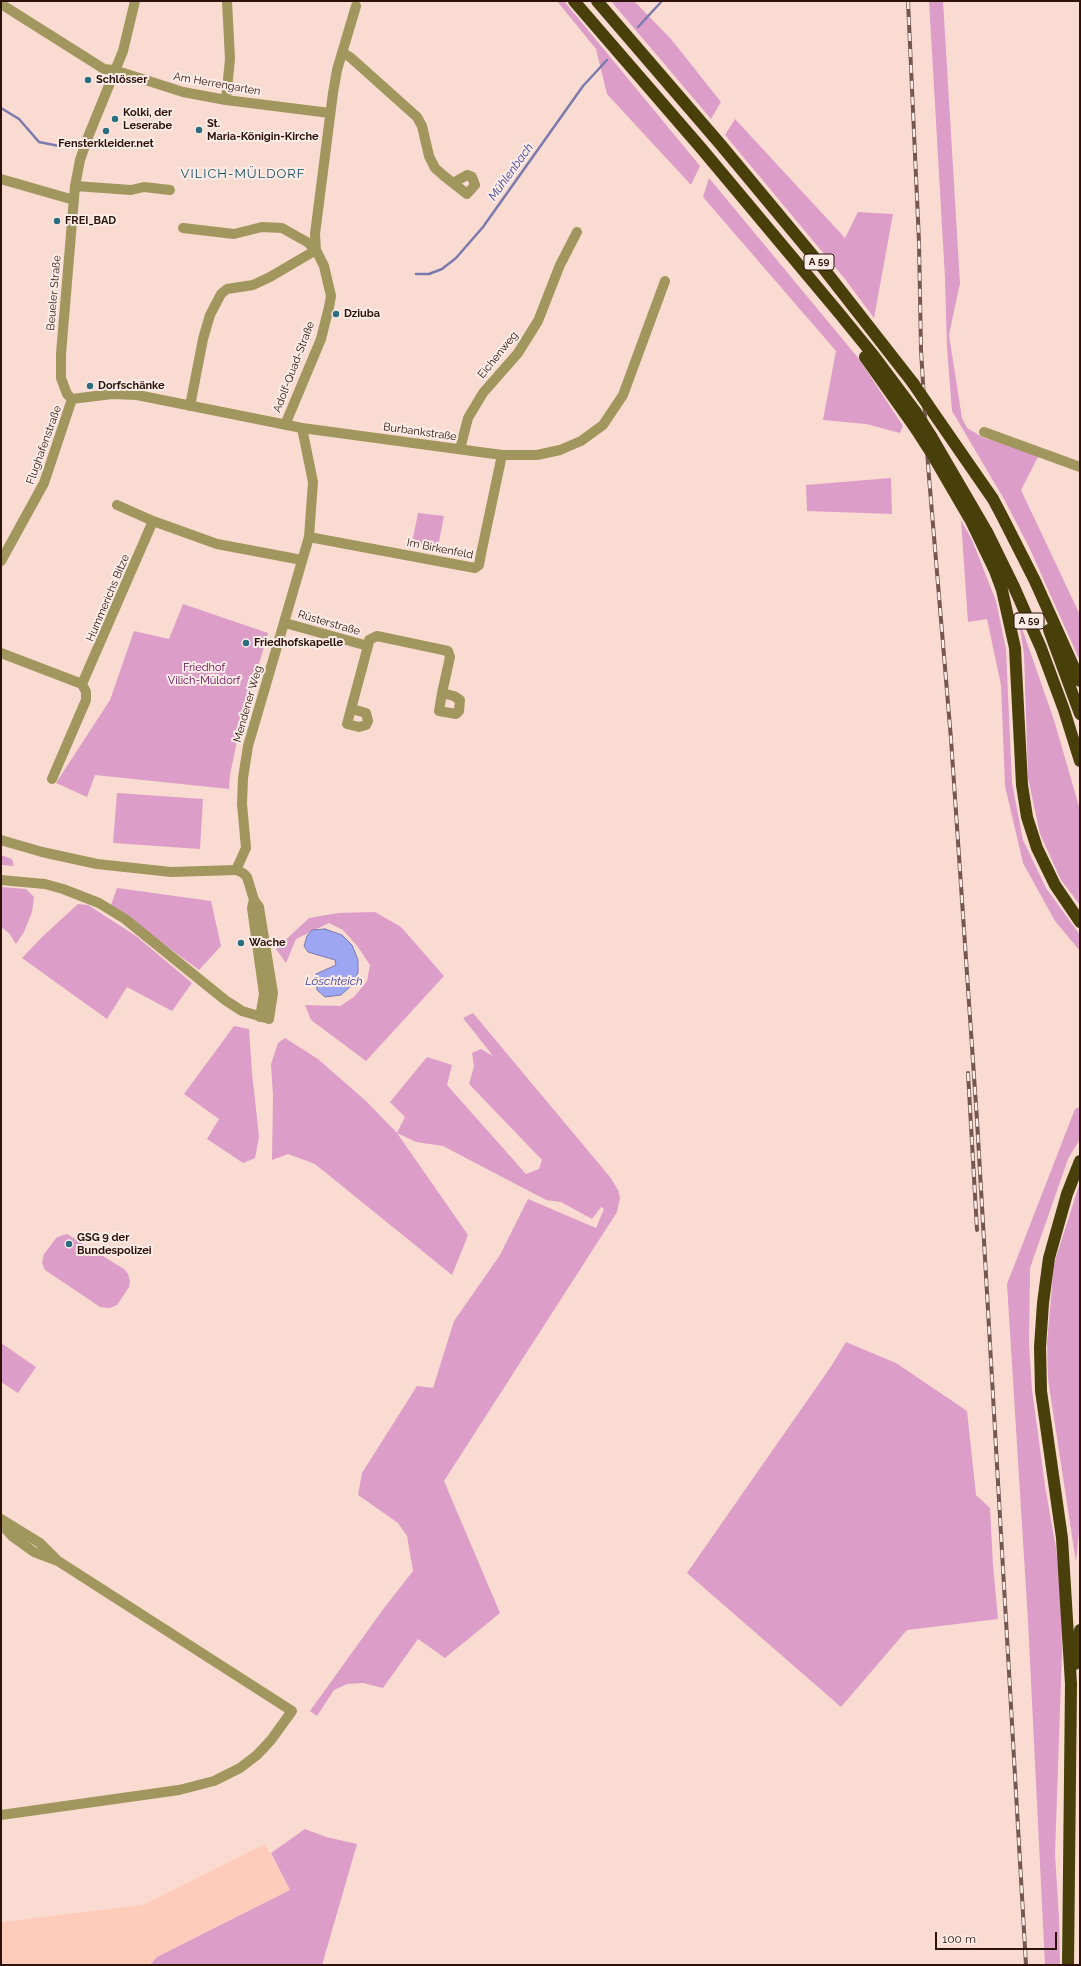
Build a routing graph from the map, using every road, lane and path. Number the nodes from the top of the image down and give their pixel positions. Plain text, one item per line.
1 (135, 1) edge
2 (227, 1) edge
3 (574, 1) edge
4 (597, 1) edge
5 (1, 4) edge
6 (356, 6) dead end
7 (343, 53) junction
8 (114, 70) junction
9 (226, 100) junction
10 (330, 113) junction
11 (1, 179) edge
12 (453, 183) dead end
13 (75, 186) junction
14 (170, 190) dead end
15 (74, 200) junction
16 (184, 228) dead end
17 (577, 232) dead end
18 (316, 250) junction
19 (665, 281) dead end
20 (839, 313) junction
21 (72, 399) junction
22 (190, 406) junction
23 (285, 425) junction
24 (302, 428) junction
25 (984, 432) dead end
26 (460, 449) junction
27 (937, 454) junction
28 (502, 455) junction
29 (962, 455) junction
30 (1080, 467) edge
31 (117, 505) dead end
32 (154, 521) junction
33 (309, 537) junction
34 (302, 560) junction
35 (1, 561) edge
36 (285, 623) junction
37 (368, 646) junction
38 (1, 653) edge
39 (1080, 681) edge
40 (82, 684) junction
41 (442, 693) dead end
42 (352, 709) dead end
43 (1080, 714) edge
44 (1080, 761) edge
45 (52, 779) dead end
46 (1, 840) edge
47 (236, 870) junction
48 (1, 880) edge
49 (1080, 922) edge
50 (1080, 1161) edge
51 (1, 1519) edge
52 (1, 1524) edge
53 (58, 1561) junction
54 (1080, 1630) edge
55 (1071, 1684) junction
56 (4, 1813) edge
57 (1068, 1965) edge

1 - 8 street, Beueler Straße
2 - 9 street
3 - 20 highway, A 59
4 - 29 highway, A 59, bridge
5 - 8 street, Am Herrengarten
6 - 7 street
7 - 10 street
7 - 12 street
8 - 9 street, Am Herrengarten
8 - 13 street, Beueler Straße
9 - 10 street, Am Herrengarten
10 - 18 street
11 - 15 street
13 - 14 street
13 - 15 street, Beueler Straße
15 - 21 street, Beueler Straße
16 - 18 street
17 - 26 street, Eichenweg
18 - 22 street
18 - 23 street, Adolf-Quad-Straße
19 - 28 street, Burbankstraße
20 - 27 highway, bridge
20 - 27 highway, A 59, bridge
21 - 22 street, Burbankstraße
21 - 35 street, Flughafenstraße
22 - 23 street, Burbankstraße
23 - 24 street, Burbankstraße
24 - 26 street, Burbankstraße
24 - 33 street, Mendener Weg
25 - 30 street
26 - 28 street, Burbankstraße
27 - 44 highway, A 59
27 - 49 highway
28 - 33 street, Im Birkenfeld
29 - 39 highway
29 - 43 highway, A 59
31 - 32 street
32 - 34 street
32 - 40 street, Hummerichs Bitze
33 - 34 street, Mendener Weg
34 - 36 street, Mendener Weg
36 - 37 street, Rüsterstraße
36 - 47 street, Mendener Weg
37 - 41 street, Rüsterstraße
37 - 42 street, Rüsterstraße
38 - 40 street
40 - 45 street
46 - 47 street
47 - 48 street
50 - 55 highway
51 - 53 street
52 - 53 street
53 - 56 street
54 - 55 highway
55 - 57 highway

